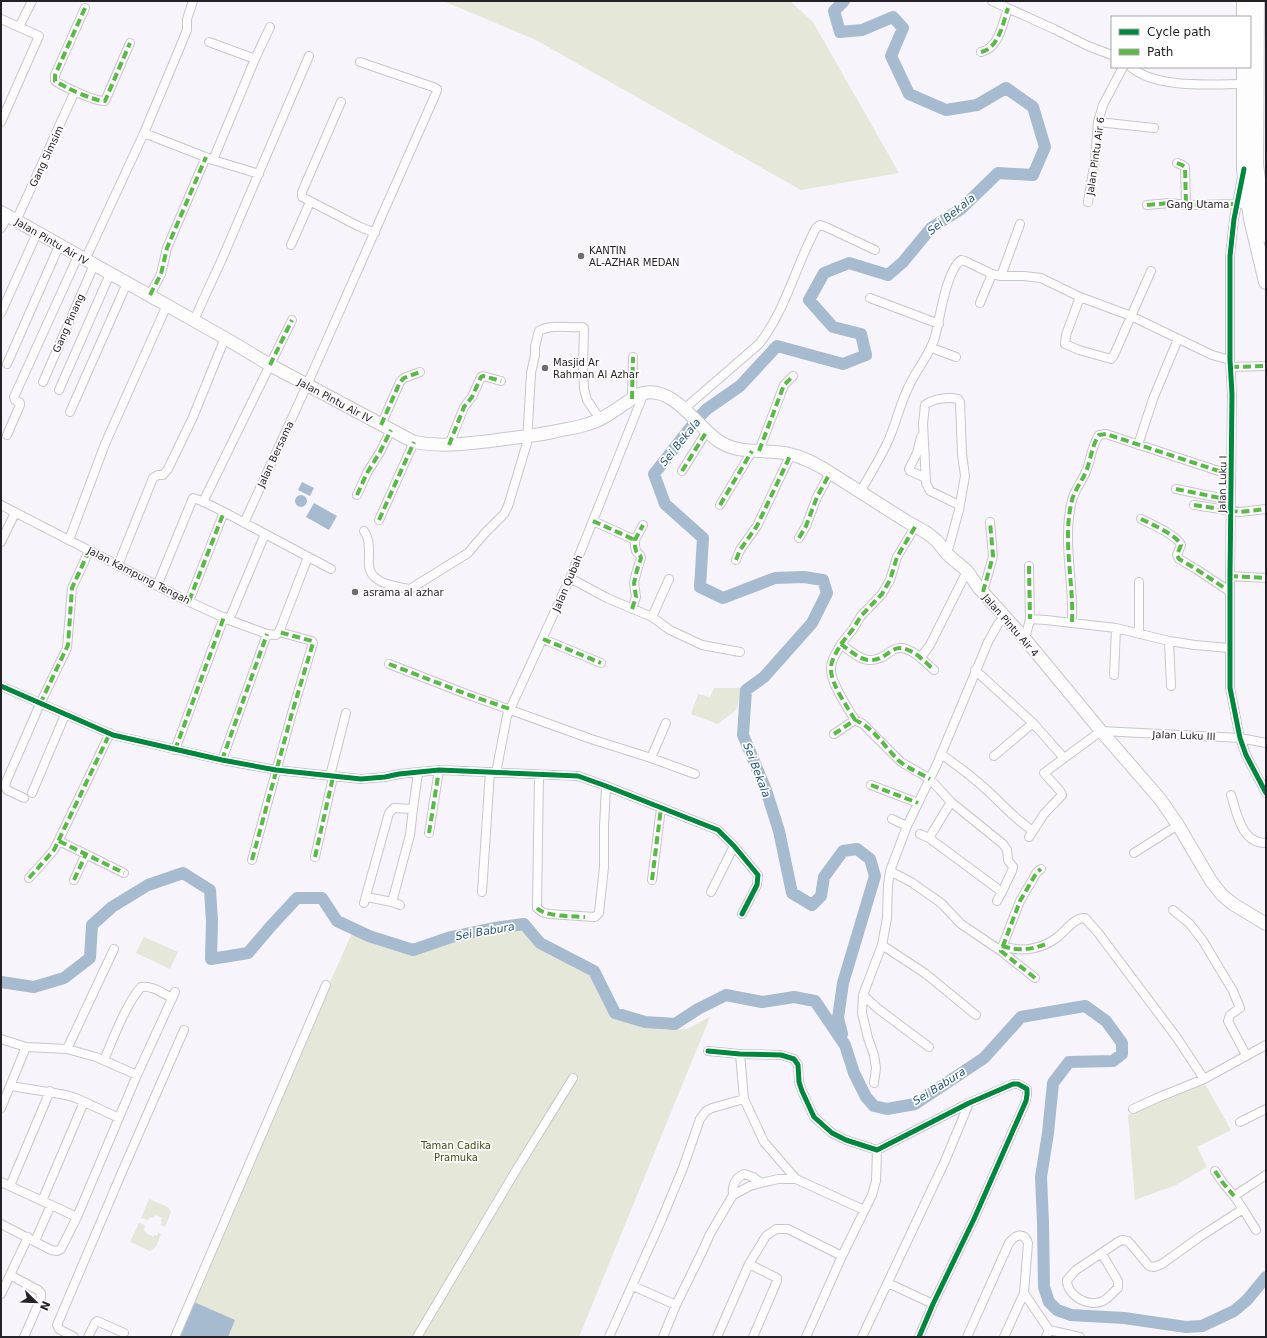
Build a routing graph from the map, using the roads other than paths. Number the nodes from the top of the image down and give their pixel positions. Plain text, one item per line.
1 (32, 1) edge
2 (193, 1) edge
3 (992, 1) edge
4 (1244, 1) edge
5 (1257, 1) edge
6 (85, 8) dead end
7 (1008, 8) junction
8 (1249, 16) edge
9 (1251, 17) edge
10 (1, 19) edge
11 (19, 27) junction
12 (270, 27) dead end
13 (209, 42) dead end
14 (130, 43) dead end
15 (1251, 49) edge
16 (982, 52) dead end
17 (1111, 55) edge
18 (308, 56) dead end
19 (255, 59) junction
20 (360, 62) dead end
21 (1122, 68) edge
22 (1132, 68) edge
23 (1244, 68) edge
24 (1244, 84) junction
25 (75, 91) junction
26 (341, 102) dead end
27 (1, 122) edge
28 (1098, 122) junction
29 (1154, 128) dead end
30 (144, 133) junction
31 (210, 158) junction
32 (1177, 163) dead end
33 (1255, 167) edge
34 (259, 174) junction
35 (310, 202) junction
36 (1088, 202) dead end
37 (1243, 204) junction
38 (1148, 205) dead end
39 (1186, 205) junction
40 (8, 216) edge
41 (1020, 224) dead end
42 (1, 228) edge
43 (38, 233) junction
44 (375, 233) junction
45 (1266, 235) edge
46 (291, 245) dead end
47 (59, 246) junction
48 (875, 250) dead end
49 (86, 260) junction
50 (1151, 271) dead end
51 (110, 274) junction
52 (992, 274) junction
53 (1001, 276) junction
54 (1266, 282) edge
55 (127, 283) junction
56 (150, 295) junction
57 (1080, 297) junction
58 (870, 298) dead end
59 (980, 303) dead end
60 (167, 305) junction
61 (1, 313) edge
62 (1131, 316) junction
63 (194, 320) junction
64 (292, 320) dead end
65 (939, 324) junction
66 (225, 338) junction
67 (1178, 339) junction
68 (932, 348) junction
69 (633, 357) dead end
70 (956, 357) dead end
71 (1230, 363) junction
72 (7, 364) dead end
73 (270, 365) junction
74 (1266, 366) edge
75 (420, 372) dead end
76 (793, 376) dead end
77 (502, 381) dead end
78 (43, 382) dead end
79 (307, 385) junction
80 (59, 390) dead end
81 (644, 393) junction
82 (632, 399) junction
83 (687, 411) junction
84 (70, 412) dead end
85 (600, 419) junction
86 (923, 424) junction
87 (386, 428) junction
88 (706, 430) junction
89 (7, 436) dead end
90 (528, 436) junction
91 (414, 442) junction
92 (1138, 444) junction
93 (449, 445) junction
94 (756, 451) junction
95 (790, 454) junction
96 (682, 471) dead end
97 (830, 473) junction
98 (1231, 475) junction
99 (926, 478) junction
100 (1176, 489) dead end
101 (860, 492) junction
102 (357, 495) dead end
103 (1230, 500) junction
104 (204, 502) junction
105 (1, 505) edge
106 (959, 505) junction
107 (1194, 505) dead end
108 (720, 506) dead end
109 (1266, 509) edge
110 (1230, 511) junction
111 (15, 512) junction
112 (224, 512) junction
113 (1141, 519) dead end
114 (379, 520) dead end
115 (593, 521) junction
116 (990, 522) dead end
117 (244, 523) junction
118 (644, 525) dead end
119 (916, 527) junction
120 (364, 531) dead end
121 (265, 534) junction
122 (799, 538) dead end
123 (69, 540) junction
124 (635, 540) junction
125 (1, 542) edge
126 (89, 550) junction
127 (948, 554) junction
128 (308, 557) junction
129 (736, 560) dead end
130 (118, 566) junction
131 (1029, 566) dead end
132 (331, 569) dead end
133 (967, 572) junction
134 (1230, 576) junction
135 (570, 578) junction
136 (1266, 578) edge
137 (669, 579) dead end
138 (1139, 582) dead end
139 (157, 586) junction
140 (1230, 591) junction
141 (984, 592) junction
142 (189, 601) junction
143 (632, 609) junction
144 (652, 617) junction
145 (1005, 617) junction
146 (226, 618) junction
147 (1030, 619) junction
148 (1072, 622) junction
149 (1116, 628) junction
150 (279, 632) junction
151 (267, 634) junction
152 (1139, 634) junction
153 (543, 639) junction
154 (1025, 639) junction
155 (1169, 641) junction
156 (841, 644) junction
157 (1229, 648) junction
158 (740, 652) dead end
159 (920, 658) junction
160 (601, 663) dead end
161 (390, 664) dead end
162 (934, 670) dead end
163 (976, 670) junction
164 (1114, 675) dead end
165 (1, 686) edge
166 (1171, 686) dead end
167 (40, 704) junction
168 (510, 709) junction
169 (346, 713) dead end
170 (64, 715) junction
171 (855, 720) junction
172 (666, 723) dead end
173 (1033, 723) junction
174 (1101, 732) junction
175 (110, 734) junction
176 (834, 734) dead end
177 (1240, 738) junction
178 (1266, 742) edge
179 (175, 750) junction
180 (941, 754) junction
181 (994, 756) dead end
182 (651, 758) junction
183 (1064, 758) junction
184 (222, 760) junction
185 (276, 770) junction
186 (439, 770) junction
187 (418, 773) junction
188 (493, 773) junction
189 (695, 774) dead end
190 (539, 775) junction
191 (331, 776) junction
192 (930, 779) junction
193 (871, 785) dead end
194 (606, 786) junction
195 (32, 793) dead end
196 (1266, 793) edge
197 (1231, 795) dead end
198 (24, 798) dead end
199 (951, 802) junction
200 (918, 803) junction
201 (661, 808) junction
202 (413, 809) junction
203 (892, 819) dead end
204 (1178, 825) junction
205 (907, 826) junction
206 (429, 833) dead end
207 (920, 834) dead end
208 (929, 838) junction
209 (59, 841) junction
210 (1266, 843) edge
211 (734, 846) junction
212 (1134, 852) dead end
213 (86, 854) junction
214 (315, 858) dead end
215 (252, 860) dead end
216 (1040, 869) dead end
217 (890, 871) junction
218 (124, 873) dead end
219 (30, 878) dead end
220 (74, 880) dead end
221 (652, 880) dead end
222 (482, 892) dead end
223 (711, 892) dead end
224 (1002, 892) junction
225 (997, 901) dead end
226 (1173, 910) dead end
227 (742, 914) dead end
228 (1266, 924) edge
229 (882, 945) junction
230 (1002, 948) junction
231 (114, 949) dead end
232 (1035, 978) dead end
233 (326, 985) dead end
234 (863, 995) junction
235 (976, 1015) dead end
236 (184, 1030) dead end
237 (1, 1039) edge
238 (1266, 1045) edge
239 (26, 1047) junction
240 (929, 1047) dead end
241 (67, 1049) junction
242 (708, 1051) dead end
243 (740, 1054) junction
244 (1246, 1055) junction
245 (104, 1060) junction
246 (137, 1075) junction
247 (573, 1078) dead end
248 (1204, 1079) junction
249 (874, 1083) dead end
250 (11, 1086) junction
251 (50, 1091) junction
252 (744, 1099) junction
253 (84, 1102) junction
254 (969, 1103) junction
255 (1, 1108) edge
256 (1133, 1109) dead end
257 (1266, 1109) edge
258 (119, 1118) junction
259 (1240, 1122) dead end
260 (877, 1150) junction
261 (1215, 1170) dead end
262 (1266, 1175) edge
263 (796, 1179) junction
264 (1, 1182) edge
265 (761, 1183) junction
266 (10, 1186) junction
267 (733, 1194) junction
268 (1234, 1196) junction
269 (42, 1201) junction
270 (52, 1205) junction
271 (1243, 1209) junction
272 (864, 1210) junction
273 (77, 1217) junction
274 (1, 1224) edge
275 (1256, 1230) dead end
276 (31, 1239) junction
277 (1102, 1254) junction
278 (842, 1256) junction
279 (749, 1264) junction
280 (10, 1275) junction
281 (888, 1283) junction
282 (633, 1286) junction
283 (1024, 1293) junction
284 (1, 1294) edge
285 (933, 1304) junction
286 (676, 1305) junction
287 (124, 1333) dead end
288 (1047, 1333) edge
289 (24, 1337) edge
290 (74, 1337) edge
291 (88, 1337) edge
292 (175, 1337) edge
293 (417, 1337) edge
294 (609, 1337) edge
295 (663, 1337) edge
296 (717, 1337) edge
297 (753, 1337) edge
298 (806, 1337) edge
299 (862, 1337) edge
300 (919, 1337) edge
301 (967, 1337) edge
302 (1004, 1337) edge
303 (1080, 1337) edge

1 - 11 street
2 - 30 street
3 - 7 street
4 - 8 highway
5 - 9 highway
6 - 25 street
7 - 16 street
7 - 17 street
10 - 11 street
11 - 27 street
12 - 19 street
13 - 19 street
14 - 25 street
15 - 33 highway
18 - 34 street
19 - 31 street
20 - 44 street, Jalan Bersama
21 - 28 street, Jalan Pintu Air 6
22 - 24 street
23 - 24 highway
24 - 33 highway
25 - 40 street, Gang Simsim
26 - 35 street
28 - 29 street
28 - 36 street, Jalan Pintu Air 6
30 - 31 street
30 - 49 street
31 - 34 street
31 - 56 street
32 - 39 street
33 - 37 highway
33 - 45 highway
34 - 63 street
35 - 44 street
35 - 46 street
37 - 39 street, Gang Utama
37 - 54 highway
37 - 71 street, Jalan Luku I
38 - 39 street, Gang Utama
40 - 42 street, Gang Simsim
40 - 43 main road, Jalan Pintu Air IV
41 - 53 street
43 - 47 main road, Jalan Pintu Air IV
43 - 61 street
44 - 79 street, Jalan Bersama
47 - 49 main road, Jalan Pintu Air IV
47 - 72 street
48 - 83 street
49 - 51 main road, Jalan Pintu Air IV
49 - 78 street, Gang Pinang
49 - 89 street
50 - 62 street
51 - 55 main road, Jalan Pintu Air IV
51 - 80 street
52 - 53 street
52 - 59 street
52 - 65 street
53 - 57 street
55 - 56 main road, Jalan Pintu Air IV
55 - 84 street
56 - 60 main road, Jalan Pintu Air IV
57 - 62 street
57 - 62 street
58 - 65 street
60 - 63 main road, Jalan Pintu Air IV
60 - 123 street
62 - 67 street
63 - 66 main road, Jalan Pintu Air IV
64 - 73 street
65 - 68 street
66 - 73 main road, Jalan Pintu Air IV
66 - 130 street
67 - 71 street
67 - 92 street
68 - 70 street
68 - 101 street
69 - 82 street
71 - 74 street
71 - 98 street, Jalan Luku I
73 - 79 main road, Jalan Pintu Air IV
73 - 104 street
75 - 87 street
76 - 94 street
77 - 93 street
79 - 87 main road, Jalan Pintu Air IV
79 - 117 street, Jalan Bersama
81 - 82 main road, Jalan Pintu Air IV
81 - 83 main road
81 - 115 street, Jalan Qubah
82 - 85 main road, Jalan Pintu Air IV
83 - 88 main road, Jalan Pintu Air 4
85 - 90 main road, Jalan Pintu Air IV
85 - 90 street
86 - 99 street
86 - 99 street
86 - 106 street
87 - 91 main road, Jalan Pintu Air IV
87 - 102 street
88 - 94 main road, Jalan Pintu Air 4
88 - 96 street
90 - 93 main road, Jalan Pintu Air IV
90 - 120 street
91 - 93 main road, Jalan Pintu Air IV
91 - 114 street
92 - 98 street
92 - 148 street
94 - 95 main road, Jalan Pintu Air 4
94 - 108 street
95 - 97 main road, Jalan Pintu Air 4
95 - 129 street
97 - 101 main road, Jalan Pintu Air 4
97 - 122 street
98 - 103 street, Jalan Luku I
99 - 106 street
100 - 103 street
101 - 119 main road, Jalan Pintu Air 4
103 - 110 street, Jalan Luku I
104 - 112 street
104 - 139 street
105 - 111 street, Jalan Kampung Tengah
106 - 127 street
107 - 110 street
109 - 110 street
110 - 134 street, Jalan Luku I
111 - 123 street, Jalan Kampung Tengah
111 - 125 street
112 - 117 street
112 - 142 street
113 - 140 street
115 - 124 street
115 - 135 street, Jalan Qubah
116 - 141 street
117 - 121 street
118 - 124 street
119 - 127 main road, Jalan Pintu Air 4
119 - 156 street
121 - 128 street
121 - 146 street
123 - 126 street, Jalan Kampung Tengah
124 - 143 street
126 - 130 street, Jalan Kampung Tengah
126 - 167 street
127 - 133 main road, Jalan Pintu Air 4
128 - 132 street
128 - 150 street
130 - 139 street, Jalan Kampung Tengah
131 - 147 street
133 - 141 main road, Jalan Pintu Air 4
133 - 159 street
134 - 136 street
134 - 140 street, Jalan Luku I
135 - 143 street
135 - 153 street, Jalan Qubah
137 - 144 street
138 - 152 street
139 - 142 street, Jalan Kampung Tengah
140 - 157 street, Jalan Luku I
141 - 145 main road, Jalan Pintu Air 4
142 - 146 street, Jalan Kampung Tengah
143 - 144 street
144 - 158 street
145 - 154 main road, Jalan Pintu Air 4
145 - 163 street
146 - 151 street, Jalan Kampung Tengah
146 - 179 street
147 - 148 street
147 - 154 street
148 - 149 street
149 - 152 street
149 - 164 street
150 - 151 street, Jalan Kampung Tengah
150 - 185 street
151 - 184 street
152 - 155 street
153 - 160 street
153 - 168 street, Jalan Qubah
154 - 174 main road, Jalan Pintu Air 4
155 - 157 street
155 - 166 street
156 - 159 street
156 - 171 street
157 - 177 street, Jalan Luku I
159 - 162 street
161 - 168 street
163 - 173 street
163 - 180 street
165 - 167 street
167 - 170 street
167 - 198 street
168 - 182 street
168 - 188 street, Jalan Qubah
169 - 191 street
170 - 175 street
170 - 195 street
171 - 176 street
171 - 192 street
172 - 182 street
173 - 181 street
173 - 183 street
174 - 177 street, Jalan Luku III
174 - 183 street
174 - 204 main road, Jalan Pintu Air 4
175 - 179 street
175 - 209 street
177 - 178 street, Jalan Luku III
177 - 196 street, Jalan Luku I
179 - 184 street
180 - 183 street
180 - 192 street
182 - 189 street
184 - 185 street
185 - 191 street
185 - 215 street
186 - 187 street
186 - 188 street
186 - 206 street
187 - 191 street
187 - 202 street
188 - 190 street
188 - 222 street, Jalan Qubah
190 - 194 street
190 - 194 street
191 - 214 street
192 - 199 street
192 - 200 street
193 - 200 street
194 - 201 street
197 - 210 street
199 - 208 street
199 - 224 street
200 - 205 street
201 - 211 street
201 - 221 street
202 - 202 street
203 - 205 street
204 - 212 street
204 - 228 main road, Jalan Pintu Air 4
205 - 217 street
207 - 208 street
208 - 224 street
209 - 213 street
209 - 219 street
211 - 223 street
211 - 227 street
213 - 218 street
213 - 220 street
216 - 230 street
217 - 229 street
217 - 230 street
224 - 225 street
226 - 244 street
229 - 234 street
229 - 235 street
230 - 232 street
230 - 248 street
231 - 241 street
233 - 292 street
234 - 240 street
234 - 249 street
236 - 290 street
237 - 239 street
238 - 244 street
239 - 241 street
239 - 250 street
241 - 245 street
242 - 243 street
243 - 252 street
243 - 260 street
244 - 248 street
245 - 246 street
245 - 246 street
246 - 258 street
247 - 293 street
248 - 256 street
250 - 251 street
250 - 255 street
251 - 253 street
251 - 266 street
252 - 263 street
252 - 282 street
253 - 258 street
253 - 269 street
254 - 260 street
254 - 281 street
254 - 285 street
257 - 259 street
258 - 273 street
260 - 272 street
261 - 268 street
262 - 268 street
263 - 265 street
263 - 272 street
264 - 266 street
265 - 267 street
265 - 267 street
266 - 269 street
267 - 286 street
268 - 271 street
269 - 270 street
270 - 273 street
270 - 276 street
271 - 275 street
271 - 277 street
272 - 278 street
273 - 276 street
274 - 276 street
276 - 280 street
277 - 277 street
278 - 279 street
278 - 298 street
279 - 296 street
279 - 297 street
280 - 284 street
280 - 289 street
281 - 285 street
281 - 299 street
282 - 286 street
282 - 294 street
283 - 288 street
283 - 301 street
283 - 302 street
285 - 300 street
286 - 295 street
287 - 291 street
288 - 303 street

